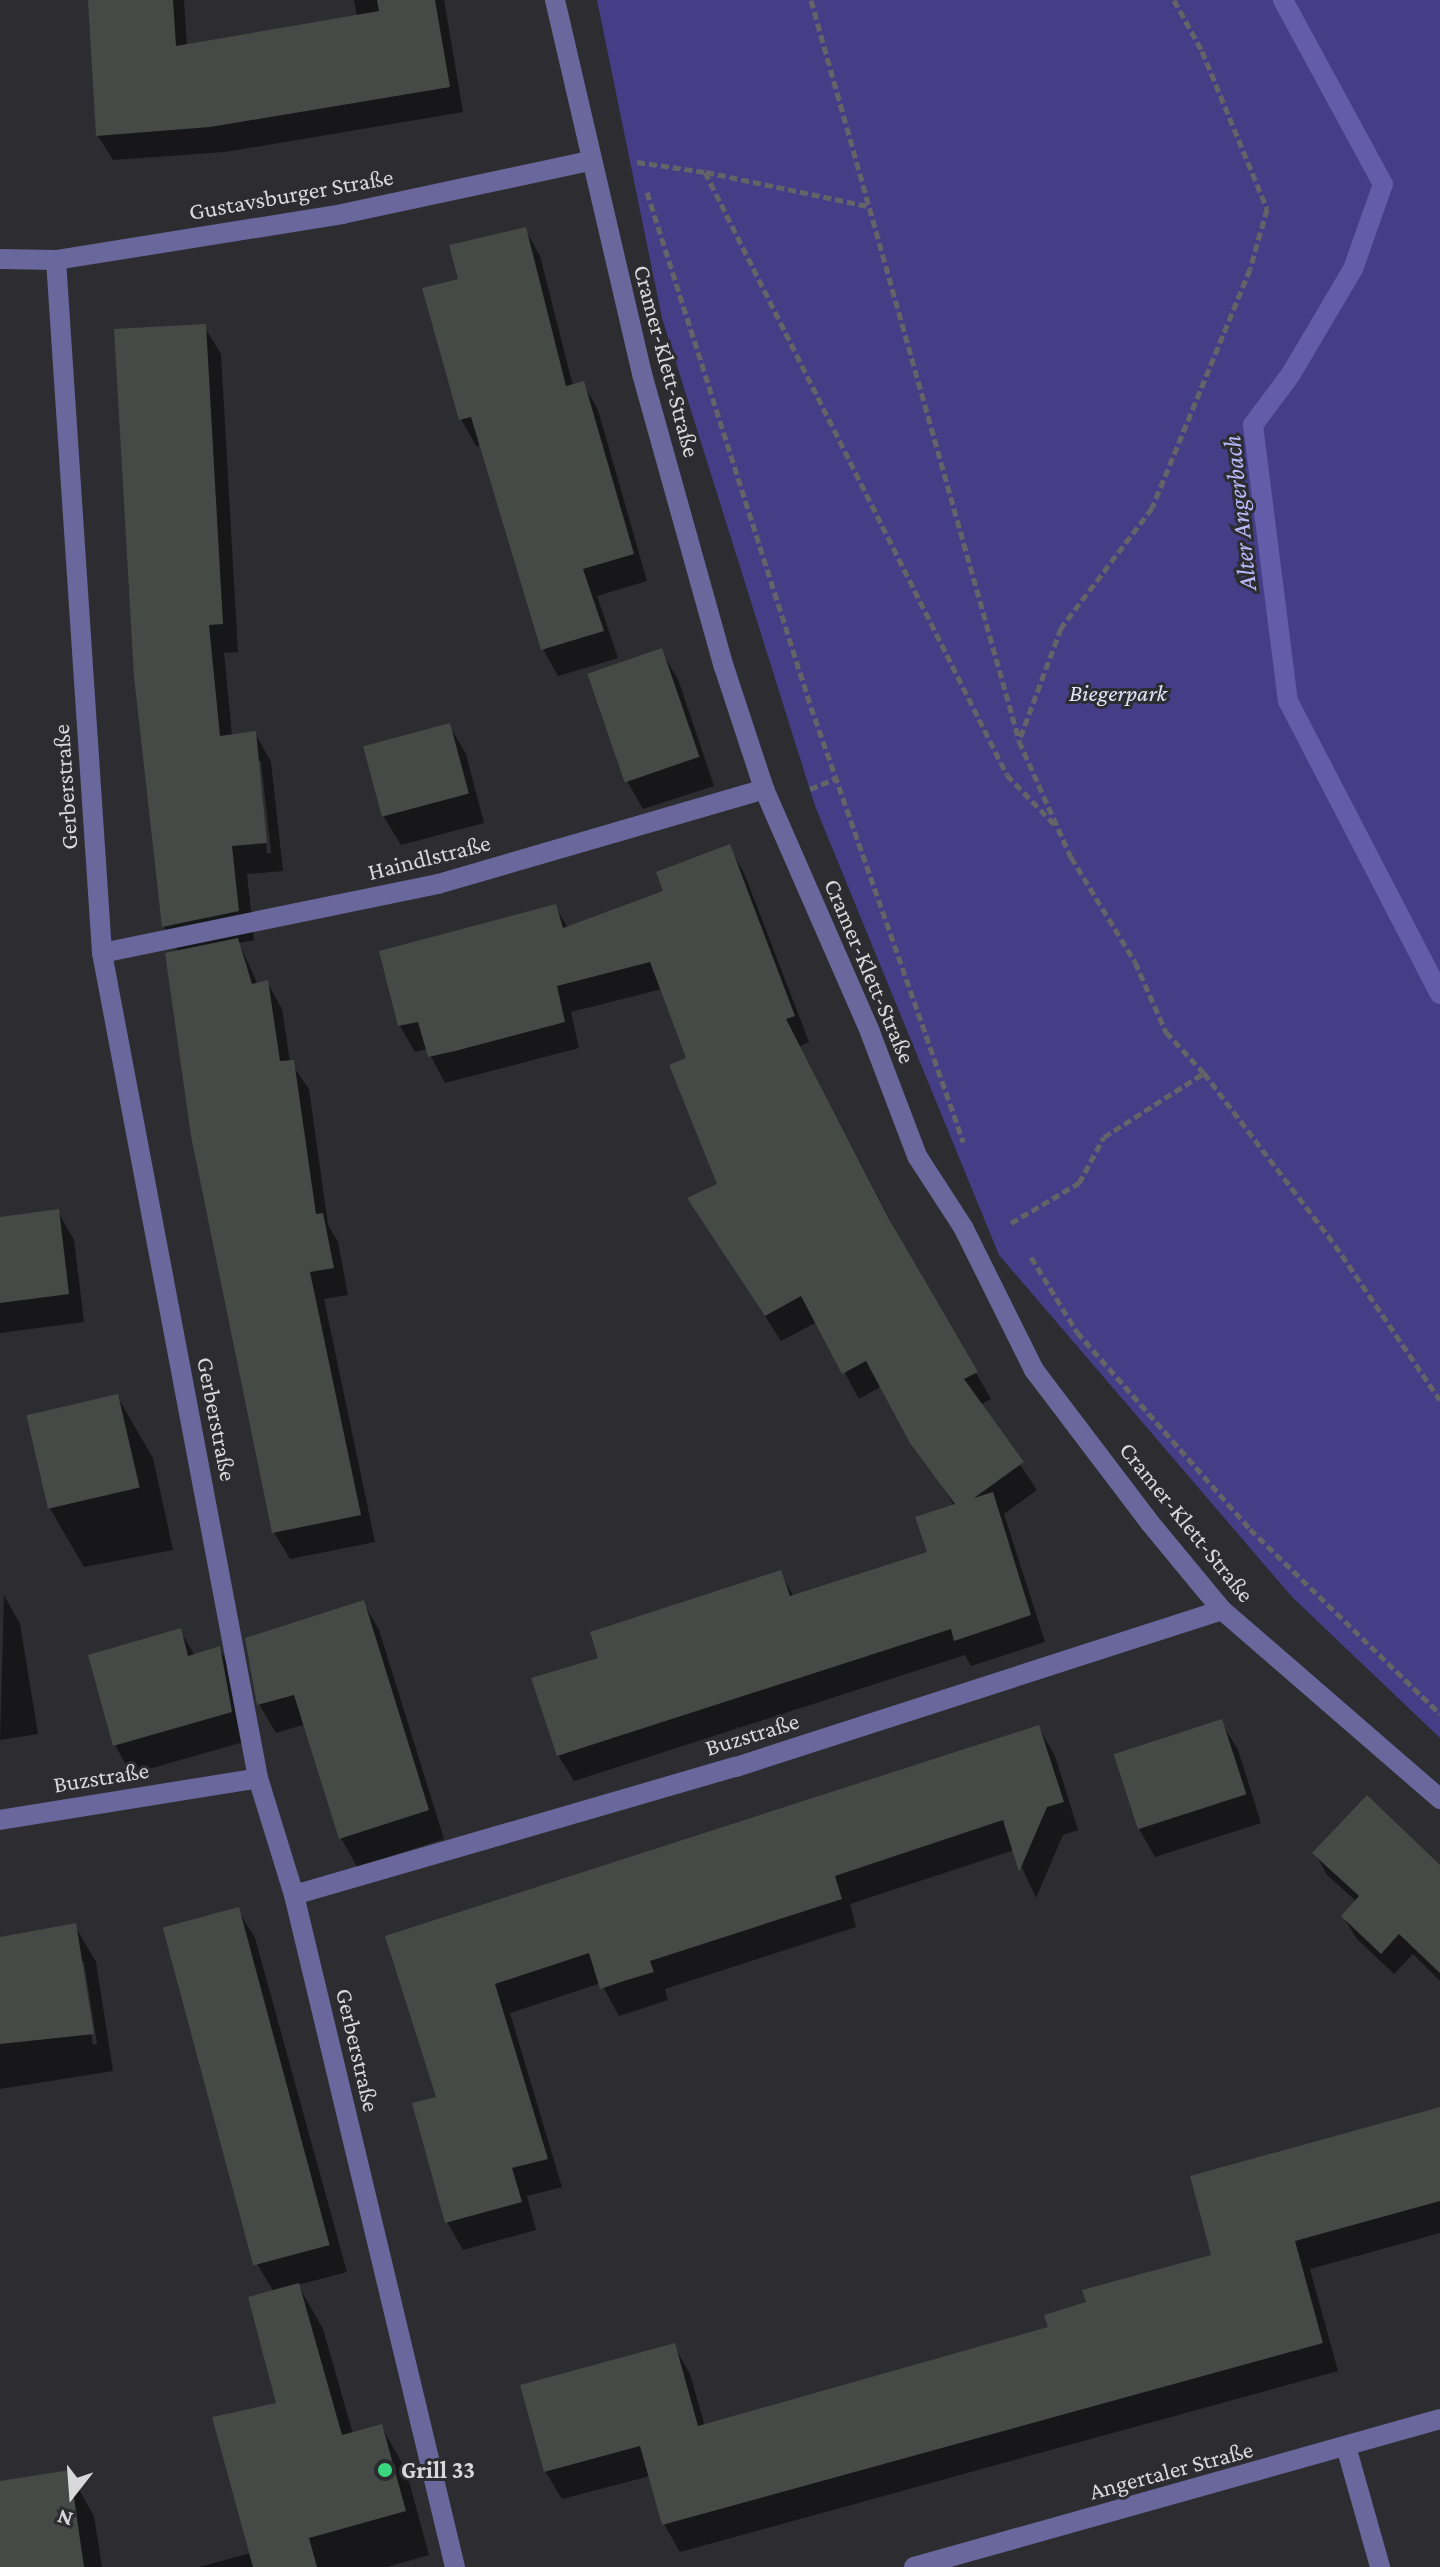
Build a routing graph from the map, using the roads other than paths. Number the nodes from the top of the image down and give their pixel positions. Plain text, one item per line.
1 (555, 0) edge
2 (589, 161) junction
3 (0, 259) edge
4 (56, 260) junction
5 (764, 789) junction
6 (102, 953) junction
7 (1222, 1610) junction
8 (258, 1778) junction
9 (1440, 1799) edge
10 (0, 1820) edge
11 (294, 1895) junction
12 (1440, 2419) edge
13 (1347, 2450) junction
14 (455, 2567) edge
15 (914, 2567) edge
16 (1380, 2567) edge

1 - 2 street, Cramer-Klett-Straße
2 - 4 street, Gustavsburger Straße
2 - 5 street, Cramer-Klett-Straße
3 - 4 street, Gustavsburger Straße
4 - 6 street, Gerberstraße
5 - 6 street, Haindlstraße
5 - 7 street, Cramer-Klett-Straße
6 - 8 street, Gerberstraße
7 - 9 street, Cramer-Klett-Straße
7 - 11 street, Buzstraße
8 - 10 street, Buzstraße
8 - 11 street, Gerberstraße
11 - 14 street, Gerberstraße
12 - 13 street, Angertaler Straße
13 - 15 street, Angertaler Straße
13 - 16 street

